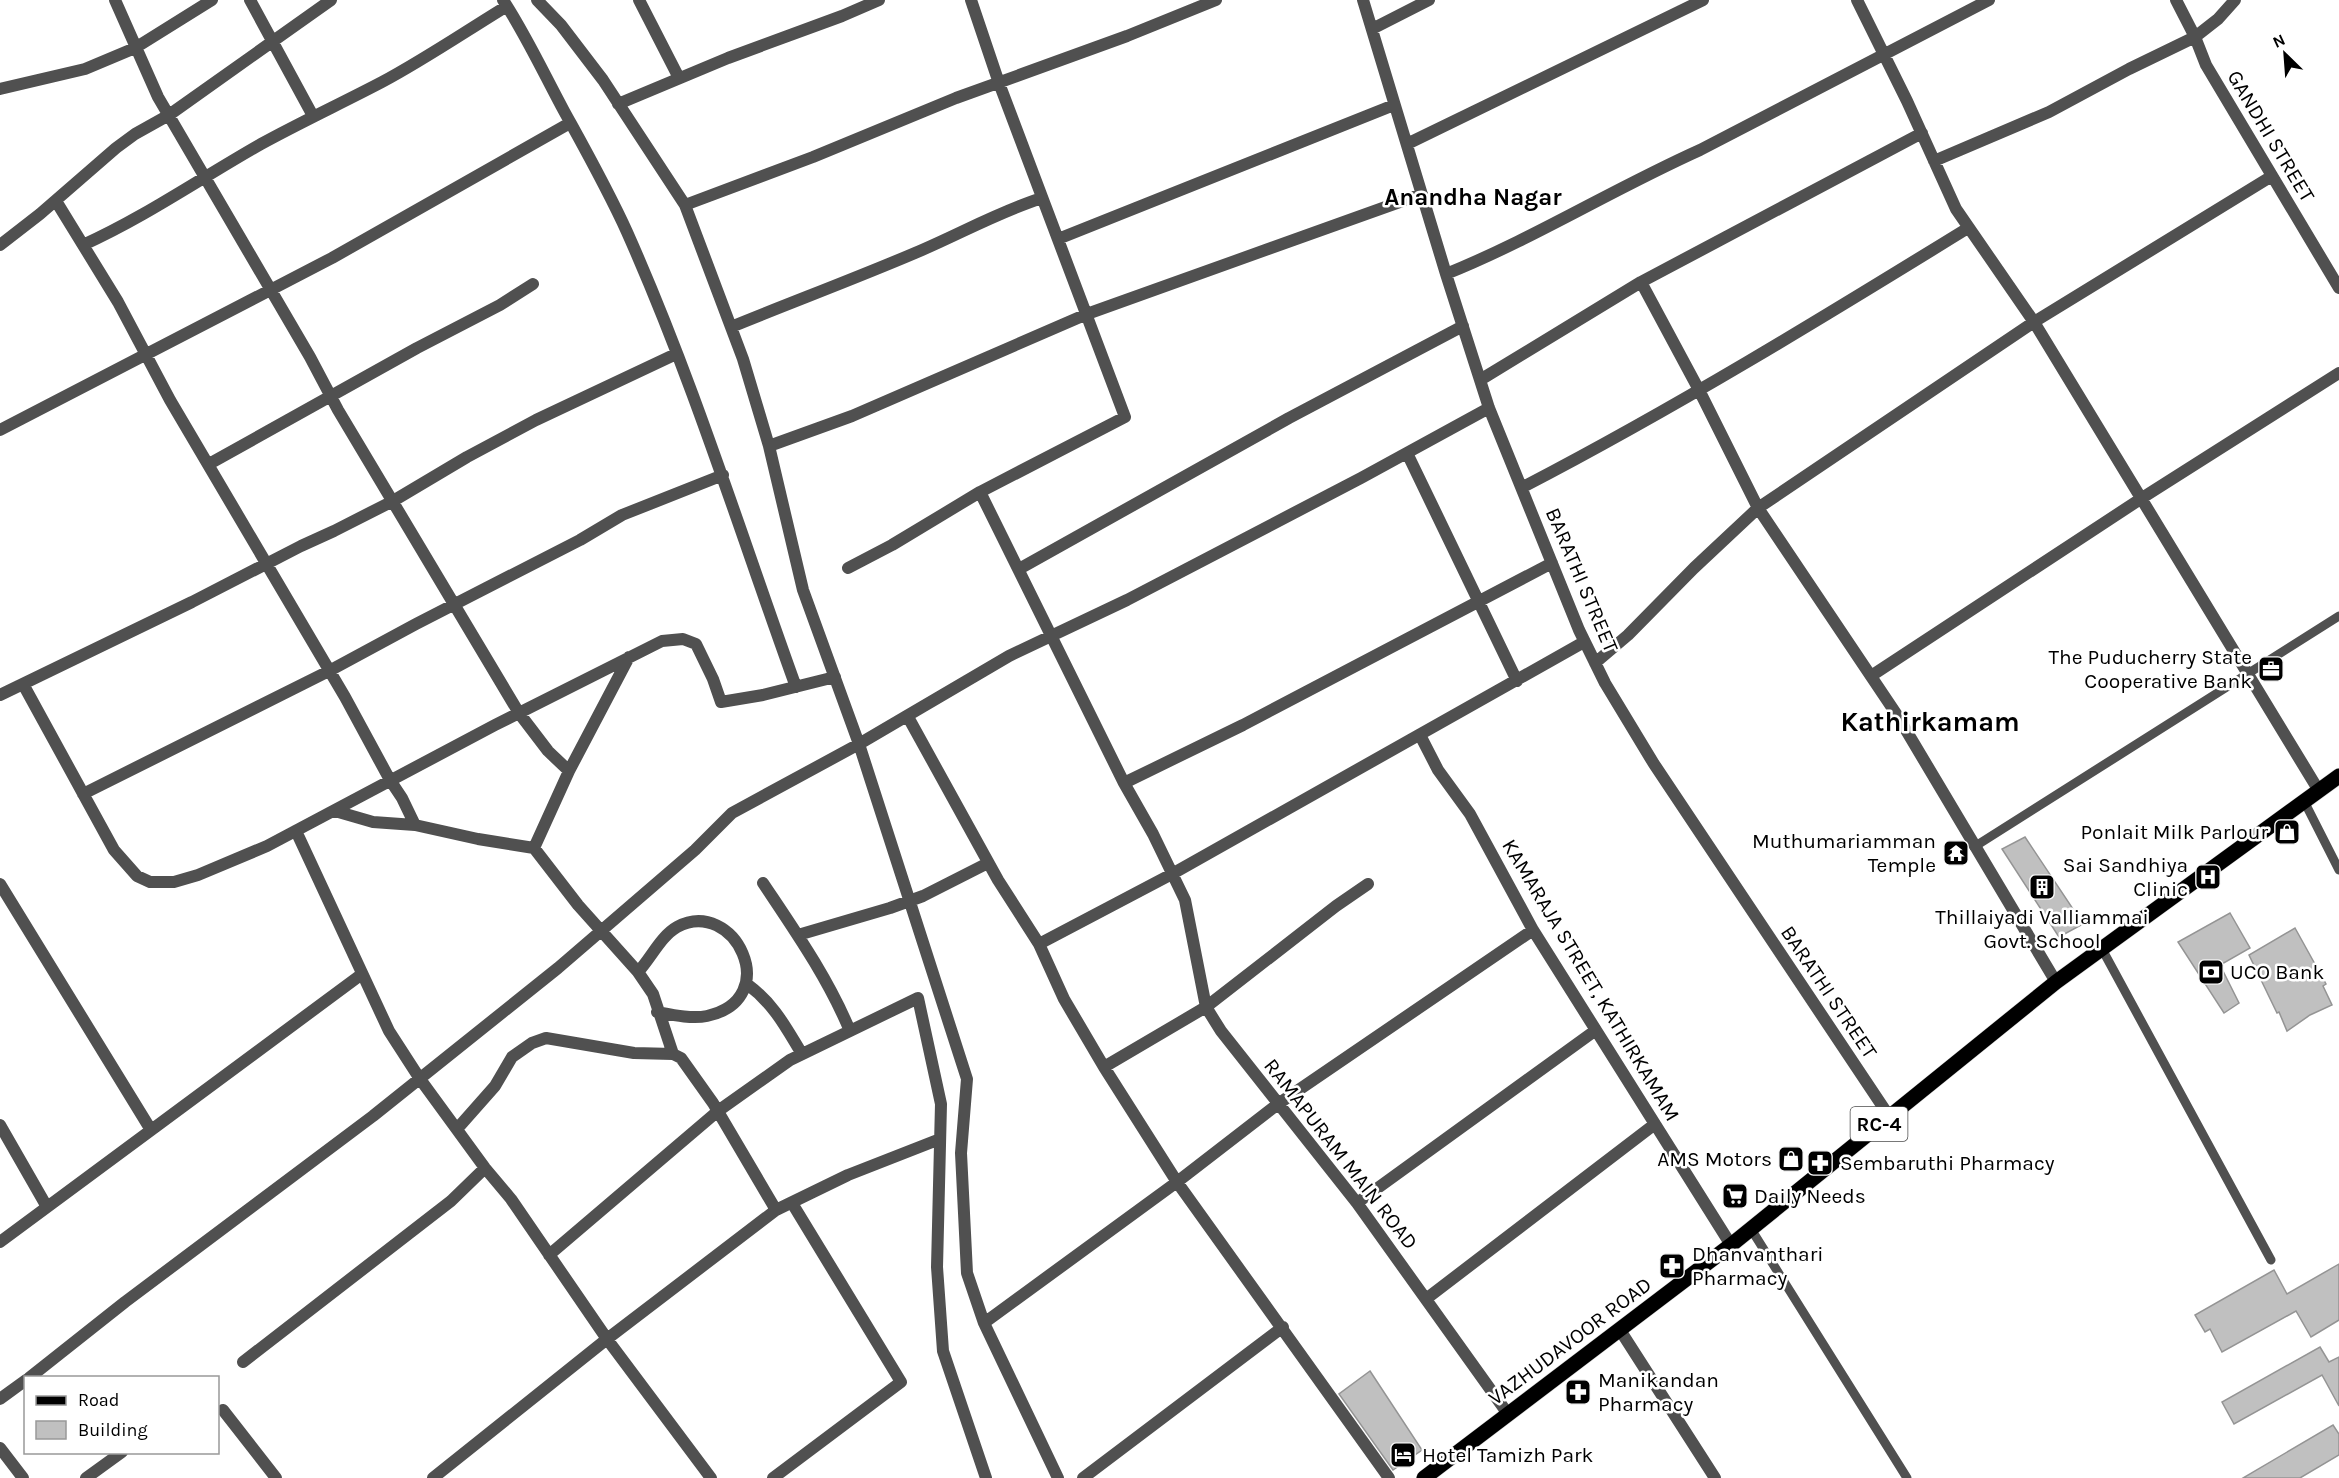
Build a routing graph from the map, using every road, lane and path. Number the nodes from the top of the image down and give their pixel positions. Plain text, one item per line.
1 (115, 0) edge
2 (212, 0) edge
3 (250, 0) edge
4 (331, 0) edge
5 (539, 0) edge
6 (639, 0) edge
7 (879, 0) edge
8 (971, 0) edge
9 (1216, 0) edge
10 (1363, 0) edge
11 (1429, 0) edge
12 (1703, 0) edge
13 (1857, 0) edge
14 (1989, 0) edge
15 (2176, 0) edge
16 (2235, 0) edge
17 (505, 3) edge
18 (1372, 29) junction
19 (2195, 37) junction
20 (272, 41) junction
21 (135, 48) junction
22 (1883, 53) junction
23 (679, 78) junction
24 (999, 82) junction
25 (0, 89) edge
26 (618, 104) junction
27 (1394, 105) junction
28 (169, 115) junction
29 (313, 116) junction
30 (570, 123) junction
31 (1922, 133) junction
32 (1407, 144) junction
33 (1934, 161) junction
34 (2272, 176) junction
35 (204, 177) junction
36 (1422, 194) junction
37 (1042, 198) junction
38 (56, 201) junction
39 (685, 205) junction
40 (1968, 228) junction
41 (1058, 239) junction
42 (0, 245) edge
43 (82, 245) junction
44 (1446, 274) junction
45 (1641, 282) junction
46 (533, 284) dead end
47 (2339, 288) edge
48 (270, 289) junction
49 (1087, 314) junction
50 (2034, 322) junction
51 (1462, 326) junction
52 (731, 327) junction
53 (146, 353) junction
54 (676, 354) junction
55 (2339, 373) edge
56 (1480, 380) junction
57 (1700, 390) junction
58 (331, 395) junction
59 (1489, 408) junction
60 (0, 430) edge
61 (769, 446) junction
62 (1407, 453) junction
63 (209, 464) junction
64 (723, 475) junction
65 (1523, 488) junction
66 (980, 492) junction
67 (2142, 498) junction
68 (393, 501) junction
69 (1758, 508) junction
70 (266, 563) junction
71 (1552, 563) junction
72 (848, 568) dead end
73 (1019, 569) junction
74 (1479, 602) junction
75 (455, 604) junction
76 (2339, 616) edge
77 (1050, 634) junction
78 (1584, 642) junction
79 (629, 657) junction
80 (1595, 663) junction
81 (329, 671) junction
82 (2249, 675) junction
83 (1871, 676) junction
84 (835, 677) junction
85 (1517, 681) junction
86 (23, 684) junction
87 (796, 687) junction
88 (0, 695) edge
89 (519, 713) junction
90 (908, 717) junction
91 (1420, 735) junction
92 (859, 744) junction
93 (569, 771) junction
94 (2339, 776) edge
95 (390, 780) junction
96 (1124, 783) junction
97 (2319, 791) junction
98 (83, 794) junction
99 (2304, 801) junction
100 (335, 811) junction
101 (415, 825) junction
102 (296, 831) junction
103 (1974, 847) junction
104 (534, 848) junction
105 (988, 862) junction
106 (2339, 870) edge
107 (1172, 874) junction
108 (763, 883) dead end
109 (0, 884) edge
110 (1368, 884) dead end
111 (908, 901) junction
112 (602, 930) junction
113 (1533, 930) junction
114 (798, 935) junction
115 (1039, 944) junction
116 (2103, 949) junction
117 (638, 972) junction
118 (362, 974) junction
119 (2056, 982) junction
120 (747, 984) junction
121 (1206, 1007) junction
122 (657, 1012) junction
123 (1596, 1030) junction
124 (850, 1031) junction
125 (673, 1054) junction
126 (802, 1054) junction
127 (1104, 1067) junction
128 (420, 1078) junction
129 (1278, 1104) junction
130 (718, 1112) junction
131 (1889, 1116) junction
132 (1655, 1124) junction
133 (0, 1125) edge
134 (457, 1129) junction
135 (151, 1130) junction
136 (940, 1138) junction
137 (485, 1168) junction
138 (1177, 1182) junction
139 (792, 1203) junction
140 (1357, 1203) junction
141 (47, 1207) junction
142 (776, 1210) junction
143 (1751, 1229) junction
144 (0, 1242) edge
145 (1731, 1245) junction
146 (549, 1255) junction
147 (2271, 1260) dead end
148 (1426, 1299) junction
149 (984, 1323) junction
150 (1283, 1327) junction
151 (1620, 1330) junction
152 (607, 1339) junction
153 (243, 1362) dead end
154 (31, 1376) edge
155 (24, 1381) edge
156 (0, 1399) edge
157 (223, 1410) dead end
158 (1508, 1414) junction
159 (0, 1448) edge
160 (119, 1454) edge
161 (23, 1478) edge
162 (86, 1478) edge
163 (276, 1478) edge
164 (433, 1478) edge
165 (711, 1478) edge
166 (773, 1478) edge
167 (986, 1478) edge
168 (1058, 1478) edge
169 (1083, 1478) edge
170 (1389, 1478) edge
171 (1424, 1478) edge
172 (1715, 1478) edge
173 (1907, 1478) edge

1 - 21 street
2 - 21 street
3 - 20 street
4 - 20 street
5 - 26 street
6 - 23 street
7 - 23 street
8 - 24 street
9 - 24 street
10 - 18 street, BARATHI STREET
11 - 18 street
12 - 32 street
13 - 22 street
14 - 22 street
15 - 19 street, GANDHI STREET
16 - 19 street
17 - 29 street
17 - 30 street
18 - 27 street, BARATHI STREET
19 - 33 street
19 - 34 street, GANDHI STREET
20 - 28 street
20 - 29 street
21 - 25 street
21 - 28 street
22 - 31 street
22 - 44 street
23 - 26 street
24 - 37 street
24 - 39 street
26 - 39 street
27 - 32 street, BARATHI STREET
27 - 41 street
28 - 35 street
28 - 38 street
29 - 35 street
30 - 48 street
30 - 54 street
31 - 33 street
31 - 45 street
32 - 36 street, BARATHI STREET
33 - 40 street
34 - 47 street, GANDHI STREET
34 - 50 street
35 - 43 street
35 - 48 street
36 - 44 street, BARATHI STREET
36 - 49 street
37 - 41 street
37 - 52 street
38 - 42 street
38 - 43 street
39 - 52 street
40 - 50 street
40 - 57 street
41 - 49 street
43 - 53 street
44 - 51 street, BARATHI STREET
45 - 56 street
45 - 57 street
46 - 58 street
48 - 53 street
48 - 58 street
49 - 61 street
49 - 66 street
50 - 67 street
50 - 69 street
51 - 56 street, BARATHI STREET
51 - 73 street
52 - 61 street
53 - 60 street
53 - 63 street
54 - 64 street
54 - 68 street
55 - 67 street
56 - 59 street, BARATHI STREET
57 - 65 street
57 - 69 street
58 - 63 street
58 - 68 street
59 - 62 street
59 - 65 street, BARATHI STREET
61 - 84 street
62 - 74 street
62 - 77 street
63 - 70 street
64 - 75 street
64 - 87 street
65 - 71 street, BARATHI STREET
66 - 72 street
66 - 73 street, RAMAPURAM MAIN ROAD
67 - 82 street
67 - 83 street
68 - 70 street
68 - 75 street
69 - 80 street
69 - 83 street
70 - 81 street
70 - 86 street
71 - 74 street
71 - 78 street, BARATHI STREET
73 - 77 street, RAMAPURAM MAIN ROAD
74 - 85 street
74 - 96 street
75 - 81 street
75 - 89 street
76 - 82 lane
77 - 90 street
77 - 96 street, RAMAPURAM MAIN ROAD
78 - 80 street, BARATHI STREET
78 - 85 street
79 - 87 street
79 - 89 street
79 - 93 street
80 - 131 street, BARATHI STREET
81 - 95 street
81 - 98 street
82 - 97 street
82 - 103 lane
83 - 103 street
84 - 87 street
84 - 92 street
85 - 91 street
86 - 88 street
86 - 98 street
89 - 93 street
89 - 95 street
90 - 92 street
90 - 105 street
91 - 107 street
91 - 113 street, KAMARAJA STREET, KATHIRKAMAM
92 - 111 street
92 - 112 street
93 - 104 street
94 - 97 main road, VAZHUDAVOOR ROAD / RC-4
95 - 100 street
95 - 101 street
96 - 107 street, RAMAPURAM MAIN ROAD
97 - 99 main road, VAZHUDAVOOR ROAD / RC-4
98 - 102 street
99 - 106 lane
99 - 116 main road, VAZHUDAVOOR ROAD / RC-4
100 - 101 street
100 - 102 street
101 - 104 street
102 - 118 street
103 - 119 street
104 - 112 street
105 - 111 street
105 - 115 street
107 - 115 street
107 - 121 street, RAMAPURAM MAIN ROAD
108 - 114 street
109 - 135 street
110 - 121 street
111 - 114 street
111 - 149 street
112 - 117 street
112 - 128 street
113 - 123 street, KAMARAJA STREET, KATHIRKAMAM
113 - 129 street
114 - 124 street
115 - 127 street
116 - 119 main road, VAZHUDAVOOR ROAD / RC-4
116 - 147 lane
117 - 120 street
117 - 122 street
118 - 128 street
118 - 135 street
119 - 131 main road, VAZHUDAVOOR ROAD / RC-4
120 - 122 street
120 - 126 street
121 - 127 street
121 - 129 street, RAMAPURAM MAIN ROAD
122 - 125 street
123 - 132 street, KAMARAJA STREET, KATHIRKAMAM
123 - 140 street
124 - 126 street
124 - 136 street
125 - 130 street
125 - 134 street
126 - 130 street
127 - 138 street
128 - 134 street
128 - 154 street
129 - 138 street
129 - 140 street, RAMAPURAM MAIN ROAD
130 - 142 street
130 - 146 street
131 - 143 main road, VAZHUDAVOOR ROAD / RC-4
132 - 145 street, KAMARAJA STREET, KATHIRKAMAM
132 - 148 street
133 - 141 street
134 - 137 street
135 - 141 street
136 - 139 street
136 - 167 street
137 - 146 street
137 - 153 street
138 - 149 street
138 - 150 street
139 - 142 street
139 - 166 street
140 - 148 street, RAMAPURAM MAIN ROAD
141 - 144 street
142 - 152 street
143 - 145 main road, VAZHUDAVOOR ROAD / RC-4
143 - 173 lane
145 - 151 main road, VAZHUDAVOOR ROAD / RC-4
146 - 152 street
148 - 158 street, RAMAPURAM MAIN ROAD
149 - 168 street
150 - 169 street
150 - 170 street
151 - 158 main road, VAZHUDAVOOR ROAD / RC-4
151 - 172 street
152 - 164 street
152 - 165 street
155 - 156 street
157 - 163 street
158 - 171 main road, VAZHUDAVOOR ROAD / RC-4
159 - 161 street
160 - 162 street

